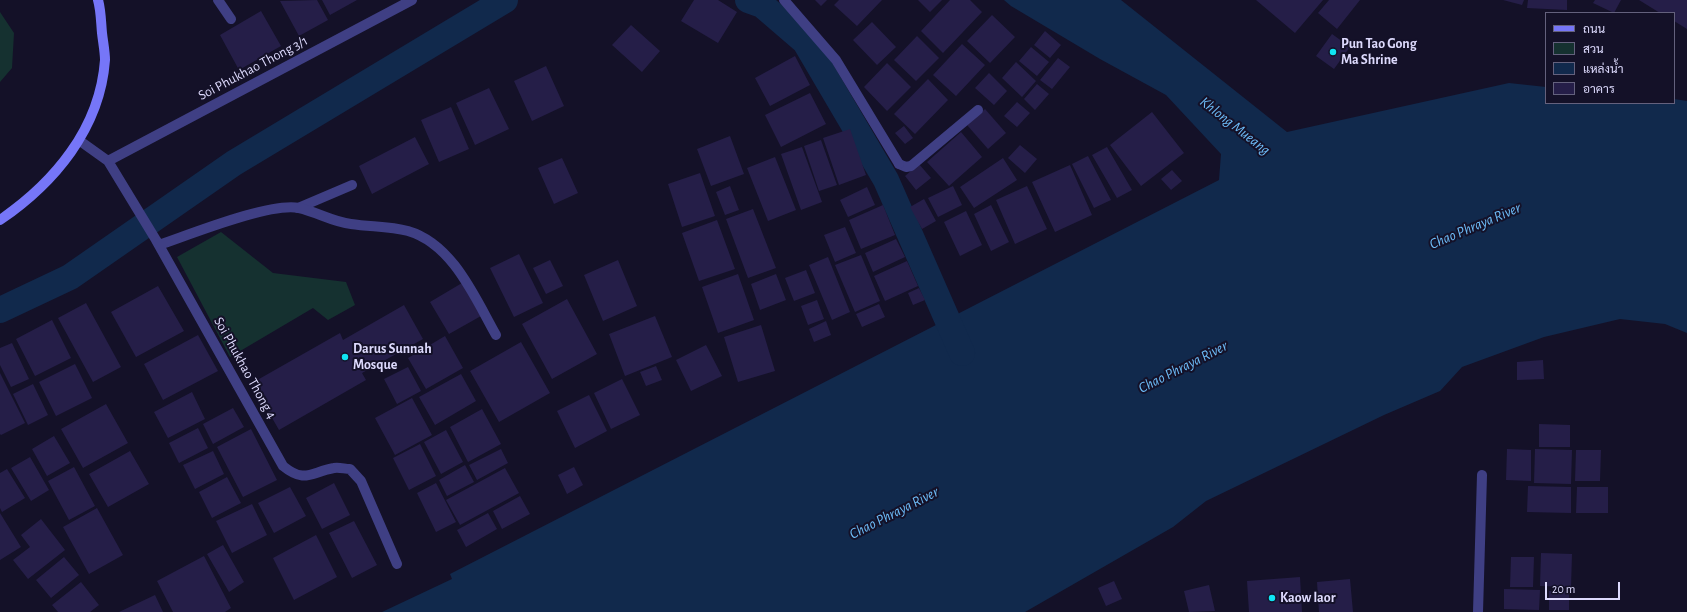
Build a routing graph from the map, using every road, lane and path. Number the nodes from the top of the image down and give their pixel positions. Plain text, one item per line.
1 (218, 0) edge
2 (412, 0) edge
3 (784, 0) edge
4 (100, 1) edge
5 (231, 18) dead end
6 (978, 110) dead end
7 (80, 141) junction
8 (108, 161) junction
9 (352, 185) dead end
10 (298, 208) junction
11 (0, 220) edge
12 (157, 242) junction
13 (496, 335) dead end
14 (1482, 475) dead end
15 (397, 564) dead end
16 (1478, 612) edge

1 - 5 street
2 - 8 street, Soi Phukhao Thong 3/1
3 - 6 street
4 - 7 street
7 - 8 street, Soi Phukhao Thong 4
7 - 11 street
8 - 12 street, Soi Phukhao Thong 4
9 - 10 street
10 - 12 street
10 - 13 street
12 - 15 street, Soi Phukhao Thong 4
14 - 16 street

